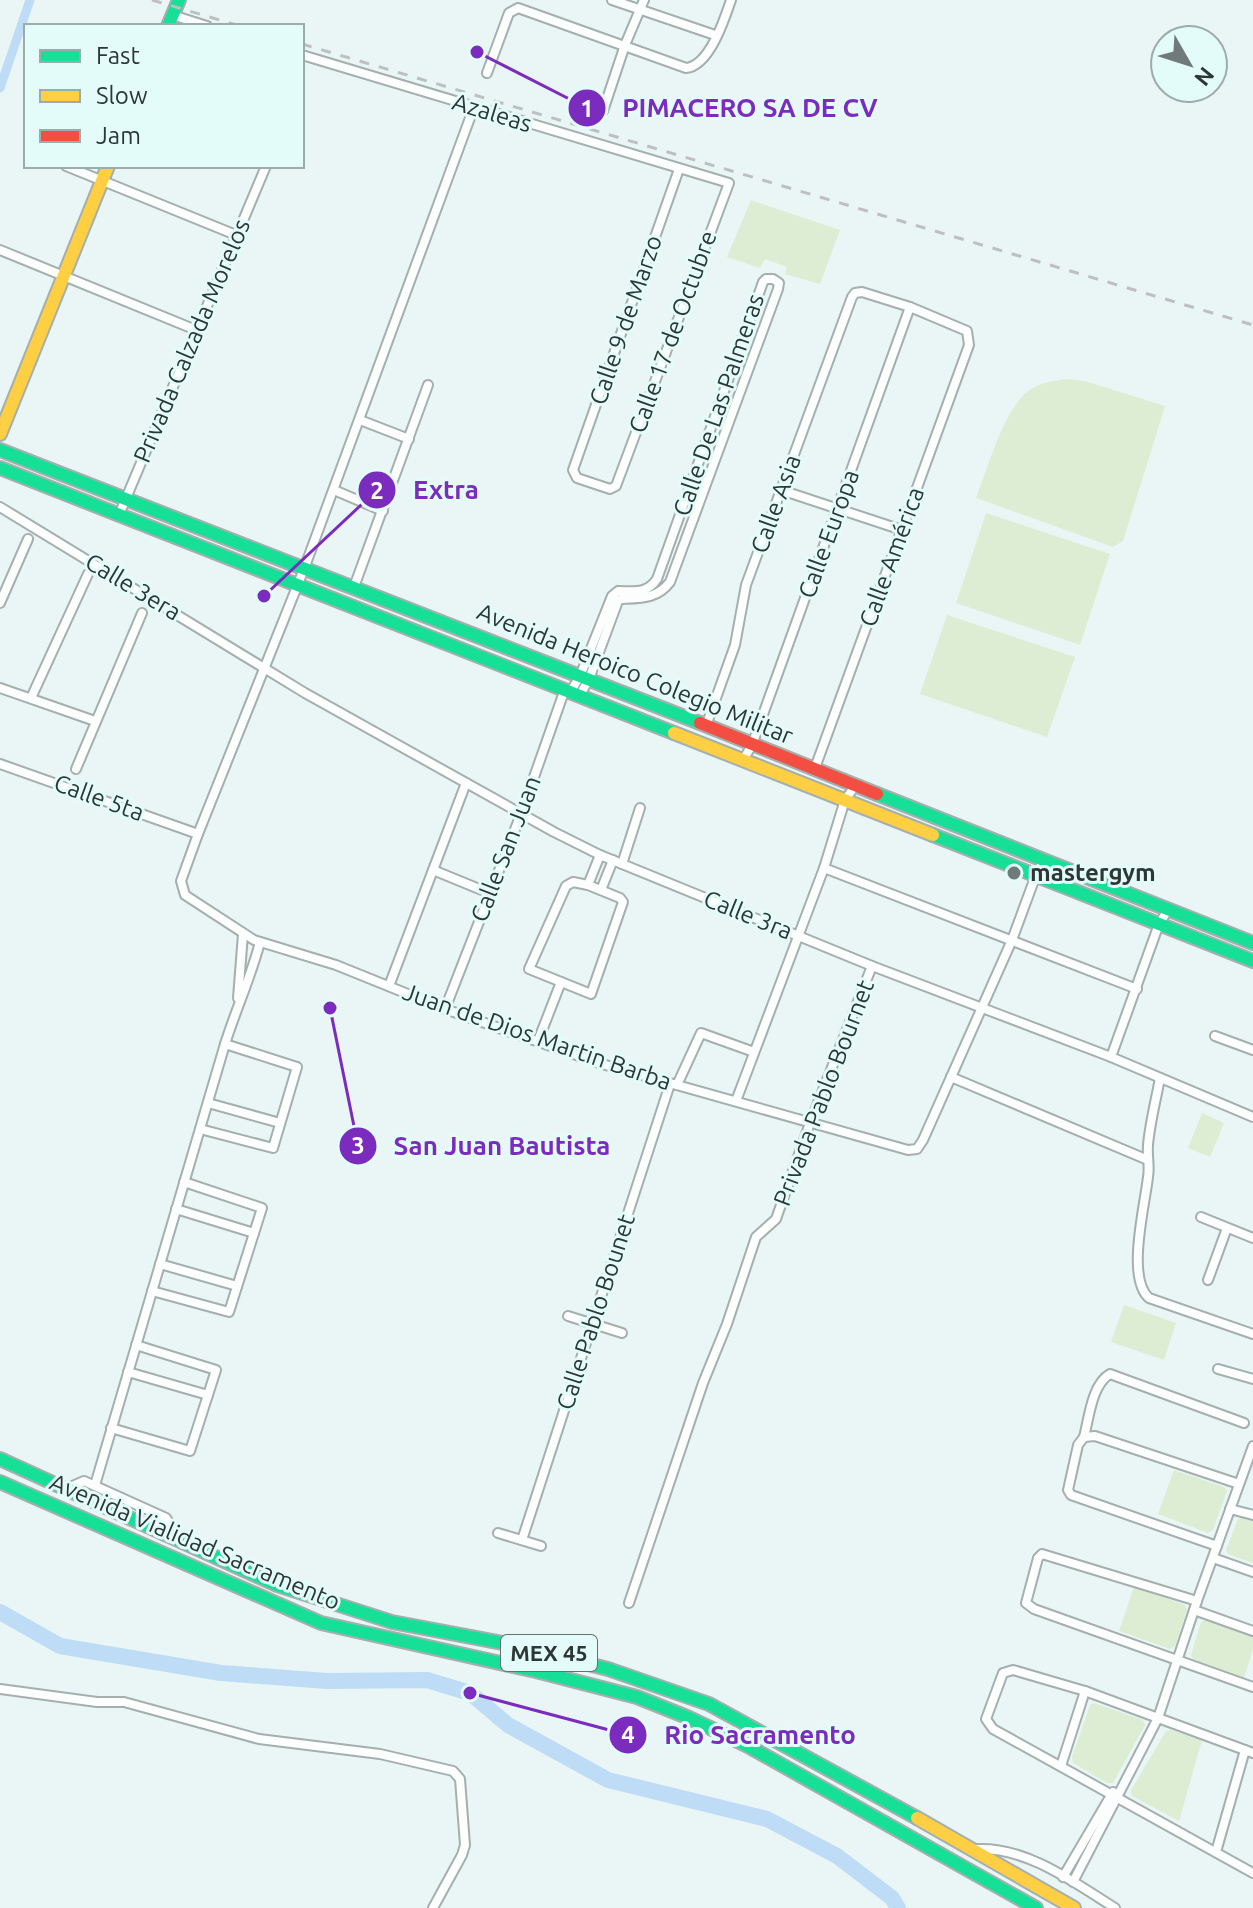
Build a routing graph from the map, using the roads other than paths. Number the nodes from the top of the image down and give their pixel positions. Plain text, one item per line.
1 (179, 0) edge
2 (612, 0) edge
3 (644, 0) edge
4 (731, 0) edge
5 (640, 11) junction
6 (170, 21) edge
7 (192, 24) edge
8 (715, 35) junction
9 (625, 45) junction
10 (304, 56) edge
11 (487, 73) dead end
12 (474, 107) junction
13 (603, 111) dead end
14 (71, 168) edge
15 (107, 168) edge
16 (265, 168) edge
17 (679, 169) junction
18 (102, 181) junction
19 (729, 183) joint
20 (236, 235) junction
21 (0, 250) edge
22 (63, 275) junction
23 (910, 307) junction
24 (196, 330) junction
25 (428, 385) dead end
26 (360, 420) junction
27 (713, 424) junction
28 (727, 428) junction
29 (0, 434) edge
30 (409, 439) junction
31 (0, 450) edge
32 (0, 468) edge
33 (618, 482) joint
34 (334, 490) junction
35 (781, 490) junction
36 (125, 499) junction
37 (0, 507) edge
38 (838, 508) junction
39 (383, 511) junction
40 (119, 515) junction
41 (902, 530) junction
42 (28, 539) dead end
43 (304, 569) junction
44 (88, 574) dead end
45 (297, 584) junction
46 (354, 587) junction
47 (653, 591) junction
48 (0, 603) edge
49 (142, 613) dead end
50 (265, 667) junction
51 (585, 678) junction
52 (0, 688) edge
53 (572, 691) junction
54 (31, 698) junction
55 (95, 721) junction
56 (706, 726) junction
57 (752, 745) junction
58 (743, 760) junction
59 (0, 764) edge
60 (815, 768) junction
61 (76, 769) dead end
62 (466, 783) junction
63 (855, 786) junction
64 (845, 800) junction
65 (640, 808) dead end
66 (521, 814) junction
67 (198, 834) junction
68 (600, 855) junction
69 (1044, 860) junction
70 (618, 862) junction
71 (824, 868) junction
72 (433, 870) junction
73 (1036, 875) junction
74 (588, 885) junction
75 (601, 890) junction
76 (489, 893) junction
77 (1168, 910) junction
78 (1159, 924) junction
79 (243, 934) junction
80 (797, 935) junction
81 (1012, 940) junction
82 (260, 942) junction
83 (1253, 943) edge
84 (1253, 961) edge
85 (872, 966) junction
86 (561, 982) junction
87 (389, 986) junction
88 (1137, 989) junction
89 (238, 1003) junction
90 (981, 1008) junction
91 (445, 1009) junction
92 (1215, 1036) dead end
93 (538, 1041) junction
94 (225, 1044) junction
95 (1253, 1050) edge
96 (754, 1052) junction
97 (1111, 1057) junction
98 (951, 1077) junction
99 (1160, 1078) junction
100 (674, 1084) junction
101 (736, 1101) junction
102 (208, 1103) junction
103 (1253, 1117) edge
104 (280, 1123) junction
105 (810, 1123) junction
106 (200, 1129) junction
107 (1148, 1160) junction
108 (184, 1182) junction
109 (176, 1209) junction
110 (1201, 1217) dead end
111 (1227, 1228) junction
112 (254, 1233) junction
113 (1252, 1235) edge
114 (160, 1264) junction
115 (1208, 1280) dead end
116 (237, 1286) junction
117 (152, 1291) junction
118 (568, 1316) dead end
119 (591, 1323) junction
120 (622, 1333) dead end
121 (1253, 1334) edge
122 (136, 1345) junction
123 (1218, 1369) dead end
124 (128, 1372) junction
125 (1253, 1379) edge
126 (208, 1395) junction
127 (1244, 1423) dead end
128 (111, 1428) junction
129 (1084, 1437) junction
130 (1253, 1446) edge
131 (0, 1459) edge
132 (0, 1482) edge
133 (1239, 1484) junction
134 (95, 1485) junction
135 (64, 1490) junction
136 (1230, 1509) junction
137 (1253, 1515) edge
138 (498, 1533) dead end
139 (522, 1540) junction
140 (183, 1544) junction
141 (541, 1546) dead end
142 (1217, 1546) junction
143 (1213, 1558) junction
144 (1253, 1572) edge
145 (629, 1603) dead end
146 (1195, 1606) junction
147 (1253, 1631) edge
148 (1178, 1659) junction
149 (1253, 1687) edge
150 (0, 1689) edge
151 (1085, 1691) junction
152 (1158, 1718) junction
153 (1249, 1751) edge
154 (1061, 1766) junction
155 (1114, 1796) junction
156 (1093, 1835) junction
157 (970, 1850) junction
158 (1216, 1852) junction
159 (1253, 1873) edge
160 (1063, 1877) junction
161 (1073, 1882) junction
162 (433, 1908) edge
163 (1036, 1908) edge
164 (1074, 1908) edge
165 (1115, 1908) edge

1 - 6 main road
2 - 5 street
3 - 5 street
4 - 8 street
5 - 8 street
5 - 9 street
6 - 7 street
8 - 9 street
9 - 11 street
9 - 13 street
10 - 12 street, Azaleas
12 - 17 street, Azaleas
12 - 26 street
14 - 18 street
15 - 18 main road
16 - 20 street, Privada Calzada Morelos
17 - 19 street, Azaleas
17 - 33 street, Calle 9 de Marzo
18 - 20 street
18 - 22 main road
19 - 33 street, Calle 17 de Octubre
20 - 24 street, Privada Calzada Morelos
21 - 22 street
22 - 24 street
22 - 29 main road
23 - 35 street, Calle Asia
23 - 38 street, Calle Europa
23 - 41 street, Calle América
24 - 36 street, Privada Calzada Morelos
25 - 30 street
26 - 30 street
26 - 34 street
27 - 28 street
27 - 28 street, Calle De Las Palmeras
27 - 47 street, Calle De Las Palmeras
28 - 47 street, Calle De Las Palmeras
30 - 39 street
31 - 36 main road, Avenida Heroico Colegio Militar
32 - 40 main road, Avenida Heroico Colegio Militar
34 - 39 street
34 - 43 street
35 - 38 street
35 - 56 street, Calle Asia
36 - 40 street, Privada Calzada Morelos
36 - 43 main road, Avenida Heroico Colegio Militar
37 - 50 street, Calle 3era
38 - 41 street
38 - 57 street, Calle Europa
39 - 46 street
40 - 45 main road, Avenida Heroico Colegio Militar
41 - 60 street, Calle América
42 - 48 street
43 - 45 street
43 - 46 main road, Avenida Heroico Colegio Militar
44 - 54 street
45 - 50 street
45 - 53 main road, Avenida Heroico Colegio Militar
46 - 51 main road, Avenida Heroico Colegio Militar
47 - 51 street
49 - 55 street
50 - 62 street, Calle 3ra
50 - 67 street
51 - 53 street
51 - 56 main road, Avenida Heroico Colegio Militar
52 - 54 street
53 - 58 main road, Avenida Heroico Colegio Militar
53 - 66 street, Calle San Juan
54 - 55 street
55 - 61 street
56 - 57 main road, Avenida Heroico Colegio Militar
57 - 58 street, Calle Europa
57 - 60 main road, Avenida Heroico Colegio Militar
58 - 64 main road, Avenida Heroico Colegio Militar
59 - 67 street, Calle 5ta
60 - 63 main road, Avenida Heroico Colegio Militar
62 - 66 street, Calle 3ra
62 - 72 street
63 - 64 street
63 - 69 main road, Avenida Heroico Colegio Militar
64 - 71 street
64 - 73 main road, Avenida Heroico Colegio Militar
65 - 70 street
66 - 68 street, Calle 3ra
66 - 76 street, Calle San Juan
67 - 79 street, Juan de Dios Martin Barba
68 - 70 street, Calle 3ra
68 - 74 street
69 - 73 street
69 - 77 main road, Avenida Heroico Colegio Militar
70 - 75 street
70 - 80 street, Calle 3ra
71 - 80 street
71 - 81 street
72 - 76 street
72 - 87 street
73 - 78 main road, Avenida Heroico Colegio Militar
73 - 81 street
74 - 75 street
74 - 86 street
75 - 86 street
76 - 91 street, Calle San Juan
77 - 78 street
77 - 83 main road, Avenida Heroico Colegio Militar
78 - 84 main road, Avenida Heroico Colegio Militar
78 - 88 street
79 - 82 street, Juan de Dios Martin Barba
79 - 89 street
80 - 85 street, Calle 3ra
80 - 96 street
81 - 88 street
81 - 90 street
82 - 87 street, Juan de Dios Martin Barba
82 - 89 street
85 - 90 street, Calle 3ra
85 - 105 street, Privada Pablo Bournet
86 - 93 street
87 - 91 street, Juan de Dios Martin Barba
88 - 97 street
89 - 94 street
90 - 97 street, Calle 3ra
90 - 98 street
91 - 93 street, Juan de Dios Martin Barba
92 - 95 street
93 - 100 street, Juan de Dios Martin Barba
94 - 102 street
94 - 104 street
96 - 100 street, Calle Pablo Bounet
96 - 101 street
97 - 99 street, Calle 3ra
98 - 105 street, Juan de Dios Martin Barba
98 - 107 street
99 - 103 street, Calle 3ra
99 - 107 street
100 - 101 street, Juan de Dios Martin Barba
100 - 119 street, Calle Pablo Bounet
101 - 105 street, Juan de Dios Martin Barba
102 - 104 street
102 - 106 street
104 - 106 street
105 - 145 street, Privada Pablo Bournet
106 - 108 street
107 - 121 street
108 - 109 street
108 - 112 street
109 - 112 street
109 - 114 street
110 - 111 street
111 - 113 street
111 - 115 street
112 - 116 street
114 - 116 street
114 - 117 street
116 - 117 street
117 - 122 street
118 - 119 street
119 - 120 street
119 - 139 street, Calle Pablo Bounet
122 - 124 street
122 - 126 street
123 - 125 street
124 - 126 street
124 - 128 street
126 - 128 street
127 - 129 street
128 - 134 street
129 - 133 street
129 - 142 street
130 - 133 street
131 - 135 main road, Avenida Vialidad Sacramento / MEX 45
132 - 163 main road, Avenida Vialidad Sacramento / MEX 45
133 - 136 street
134 - 135 street
134 - 140 street
135 - 140 main road, Avenida Vialidad Sacramento / MEX 45
136 - 137 street
136 - 142 street
138 - 139 street
139 - 141 street
140 - 157 main road, Avenida Vialidad Sacramento / MEX 45
142 - 143 street
143 - 144 street
143 - 146 street
146 - 147 street
146 - 148 street
146 - 148 street
148 - 149 street
148 - 152 street
150 - 162 street
151 - 152 street
151 - 154 street
151 - 154 street
152 - 153 street
152 - 155 street
153 - 158 street
154 - 155 street
155 - 156 street
155 - 158 street
156 - 160 street
156 - 161 street
157 - 160 street
157 - 164 main road, Avenida Vialidad Sacramento / MEX 45
158 - 159 street
160 - 161 street
161 - 165 street

